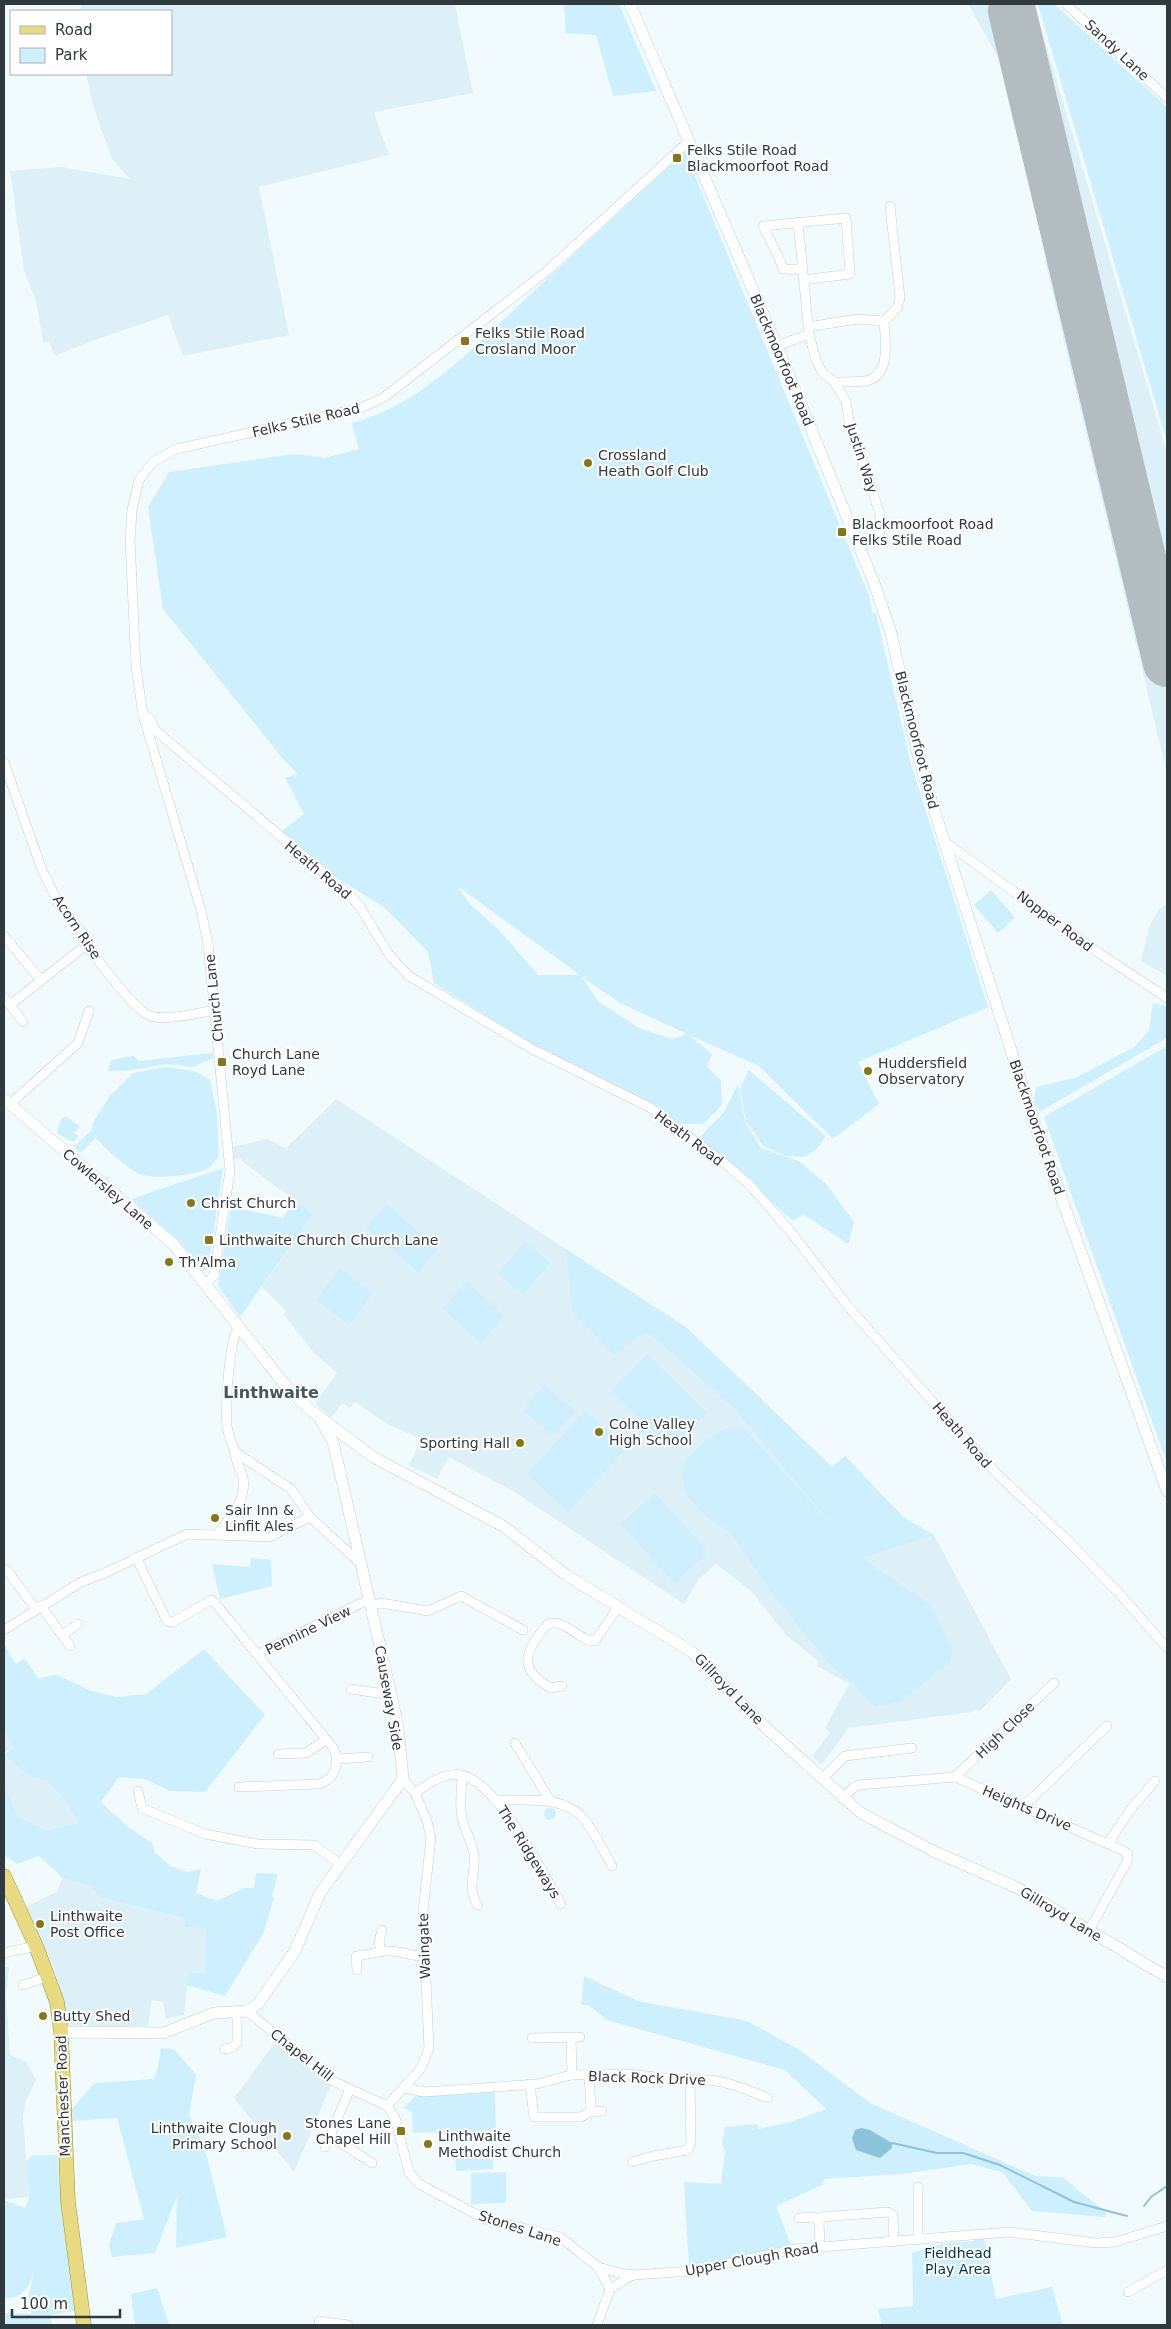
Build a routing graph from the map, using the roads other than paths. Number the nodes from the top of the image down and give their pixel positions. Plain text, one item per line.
1 (630, 4) edge
2 (1066, 4) edge
3 (1167, 98) edge
4 (688, 142) junction
5 (890, 206) dead end
6 (798, 222) junction
7 (802, 270) junction
8 (803, 280) junction
9 (884, 321) junction
10 (808, 331) junction
11 (777, 346) junction
12 (834, 382) junction
13 (879, 536) dead end
14 (143, 714) junction
15 (4, 762) edge
16 (945, 842) junction
17 (4, 936) edge
18 (86, 945) junction
19 (41, 980) junction
20 (1167, 998) edge
21 (7, 1001) edge
22 (215, 1010) junction
23 (89, 1011) dead end
24 (23, 1022) dead end
25 (7, 1101) edge
26 (206, 1285) junction
27 (237, 1326) junction
28 (318, 1416) junction
29 (235, 1452) junction
30 (1167, 1491) edge
31 (310, 1517) junction
32 (218, 1534) junction
33 (136, 1557) junction
34 (361, 1564) junction
35 (6, 1569) dead end
36 (370, 1602) junction
37 (619, 1606) junction
38 (38, 1607) junction
39 (78, 1624) dead end
40 (4, 1630) edge
41 (523, 1630) dead end
42 (62, 1635) junction
43 (70, 1646) dead end
44 (1167, 1648) edge
45 (258, 1654) junction
46 (1054, 1683) dead end
47 (562, 1686) dead end
48 (351, 1689) dead end
49 (390, 1690) junction
50 (1107, 1726) dead end
51 (326, 1740) junction
52 (515, 1744) dead end
53 (912, 1748) dead end
54 (278, 1754) dead end
55 (368, 1757) dead end
56 (338, 1759) junction
57 (462, 1775) junction
58 (955, 1777) junction
59 (403, 1779) junction
60 (822, 1779) junction
61 (1155, 1781) dead end
62 (239, 1786) dead end
63 (138, 1791) dead end
64 (415, 1793) junction
65 (843, 1799) junction
66 (497, 1800) junction
67 (551, 1802) junction
68 (1024, 1806) junction
69 (1108, 1843) junction
70 (340, 1864) junction
71 (612, 1866) dead end
72 (4, 1876) edge
73 (561, 1904) dead end
74 (478, 1905) dead end
75 (382, 1930) dead end
76 (1089, 1930) junction
77 (36, 1946) junction
78 (381, 1952) junction
79 (4, 1953) edge
80 (424, 1956) junction
81 (357, 1970) dead end
82 (50, 1976) junction
83 (1167, 1977) edge
84 (23, 1985) dead end
85 (242, 2012) junction
86 (61, 2032) junction
87 (532, 2038) dead end
88 (224, 2049) dead end
89 (572, 2075) junction
90 (589, 2075) junction
91 (690, 2082) junction
92 (530, 2084) junction
93 (405, 2088) junction
94 (350, 2089) junction
95 (768, 2098) dead end
96 (387, 2106) junction
97 (602, 2111) dead end
98 (589, 2112) junction
99 (330, 2136) junction
100 (326, 2147) dead end
101 (632, 2162) dead end
102 (372, 2163) dead end
103 (918, 2188) dead end
104 (799, 2218) dead end
105 (819, 2222) junction
106 (1167, 2226) edge
107 (918, 2240) junction
108 (894, 2242) junction
109 (820, 2247) junction
110 (598, 2267) junction
111 (1167, 2270) edge
112 (615, 2272) joint
113 (633, 2275) junction
114 (610, 2289) junction
115 (1128, 2292) dead end
116 (318, 2321) dead end
117 (84, 2325) edge
118 (348, 2325) edge
119 (597, 2325) edge

1 - 4 street, Blackmoorfoot Road
2 - 3 street, Sandy Lane
4 - 11 street, Blackmoorfoot Road
4 - 14 street, Felks Stile Road
5 - 9 street
6 - 7 street
6 - 7 street
6 - 8 street
7 - 8 street
8 - 10 street
9 - 10 street
9 - 12 street
10 - 11 street
10 - 12 street
11 - 16 street, Blackmoorfoot Road
12 - 13 street, Justin Way
14 - 22 street, Church Lane
14 - 44 street, Heath Road
15 - 18 street, Acorn Rise
16 - 20 street, Nopper Road
16 - 30 street, Blackmoorfoot Road
17 - 19 street
18 - 19 street
18 - 22 street, Acorn Rise
19 - 21 street
21 - 24 street
22 - 26 street, Church Lane
23 - 25 street
25 - 26 street, Cowlersley Lane
26 - 27 street, Cowlersley Lane
27 - 28 street, Gillroyd Lane
27 - 29 street
28 - 34 street, Causeway Side
28 - 37 street, Gillroyd Lane
29 - 31 street
29 - 32 street
31 - 32 street
31 - 34 street
32 - 33 street
33 - 38 street
33 - 45 street, Pennine View
34 - 36 street, Causeway Side
35 - 38 street
36 - 41 street
36 - 45 street, Pennine View
36 - 49 street, Causeway Side
37 - 47 street
37 - 60 street, Gillroyd Lane
38 - 40 street
38 - 42 street
39 - 42 street
42 - 43 street
45 - 51 street
46 - 58 street, High Close
48 - 49 street
49 - 59 street, Causeway Side
50 - 68 street
51 - 54 street
51 - 56 street
52 - 67 street
53 - 60 street
55 - 56 street
56 - 62 street
57 - 64 street
57 - 66 street, The Ridgeways
57 - 74 street
58 - 65 street, Heights Drive
58 - 68 street, Heights Drive
59 - 64 street, Waingate
59 - 70 street
60 - 65 street, Gillroyd Lane
61 - 69 street
63 - 70 street
64 - 80 street, Waingate
65 - 76 street, Gillroyd Lane
66 - 67 street, The Ridgeways
66 - 73 street, The Ridgeways
67 - 71 street, The Ridgeways
68 - 69 street, Heights Drive
69 - 76 street, Heights Drive
70 - 85 street
72 - 77 main road, Manchester Road
75 - 78 street
76 - 83 street, Gillroyd Lane
77 - 79 street
77 - 82 main road, Manchester Road
78 - 80 street
78 - 81 street
80 - 93 street, Waingate
82 - 84 street
82 - 86 main road, Manchester Road
85 - 86 street
85 - 88 street
85 - 94 street, Chapel Hill
86 - 117 main road, Manchester Road
87 - 89 street
89 - 90 street, Black Rock Drive
89 - 92 street, Black Rock Drive
90 - 91 street, Black Rock Drive
90 - 98 street
91 - 95 street, Black Rock Drive
91 - 101 street
92 - 93 street, Black Rock Drive
92 - 98 street
93 - 96 street, Waingate
94 - 96 street, Chapel Hill
94 - 99 street
96 - 110 street, Stones Lane
97 - 98 street
99 - 100 street
99 - 102 street
103 - 107 street
104 - 105 street
105 - 108 street
105 - 109 street
106 - 107 street, Upper Clough Road
107 - 108 street, Upper Clough Road
108 - 109 street, Upper Clough Road
109 - 113 street, Upper Clough Road
110 - 112 street, Stones Lane
110 - 114 street
111 - 115 street
112 - 113 street, Upper Clough Road
113 - 114 street
114 - 119 street
116 - 118 street

